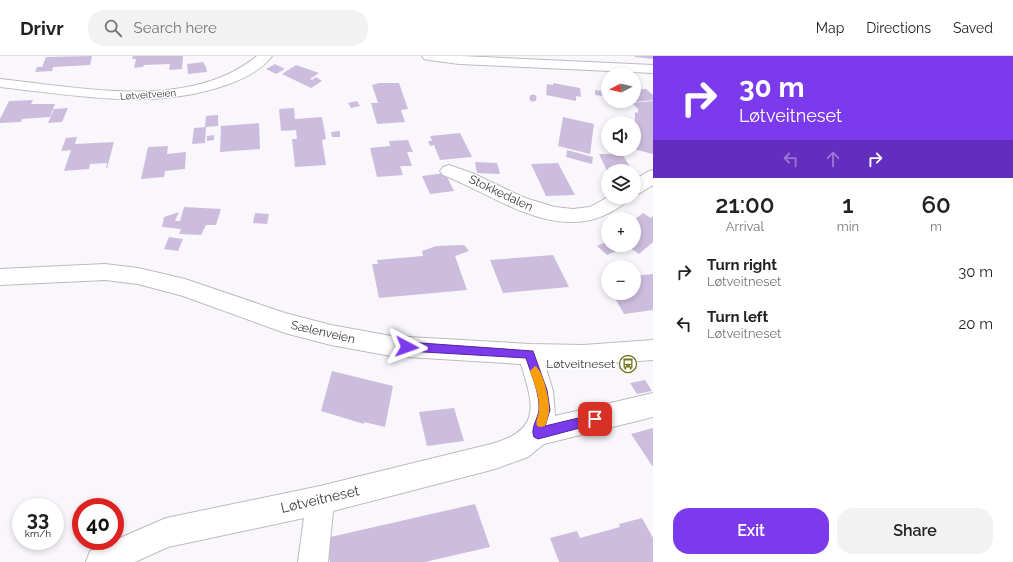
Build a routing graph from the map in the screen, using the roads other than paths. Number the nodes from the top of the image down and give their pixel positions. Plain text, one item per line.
1 (265, 56) edge
2 (429, 56) edge
3 (651, 76) edge
4 (0, 83) edge
5 (449, 171) dead end
6 (653, 176) edge
7 (641, 184) edge
8 (608, 204) edge
9 (0, 277) edge
10 (653, 350) edge
11 (530, 354) junction
12 (653, 405) edge
13 (538, 433) junction
14 (320, 500) junction
15 (101, 562) edge
16 (313, 562) edge

1 - 4 street, Løtveitveien
2 - 3 street
5 - 8 street, Stokkedalen
6 - 7 street
9 - 11 street, Sælenveien
10 - 11 street, Sælenveien
11 - 13 street
12 - 13 street, Løtveitneset
13 - 14 street, Løtveitneset
14 - 15 street, Løtveitneset
14 - 16 street

